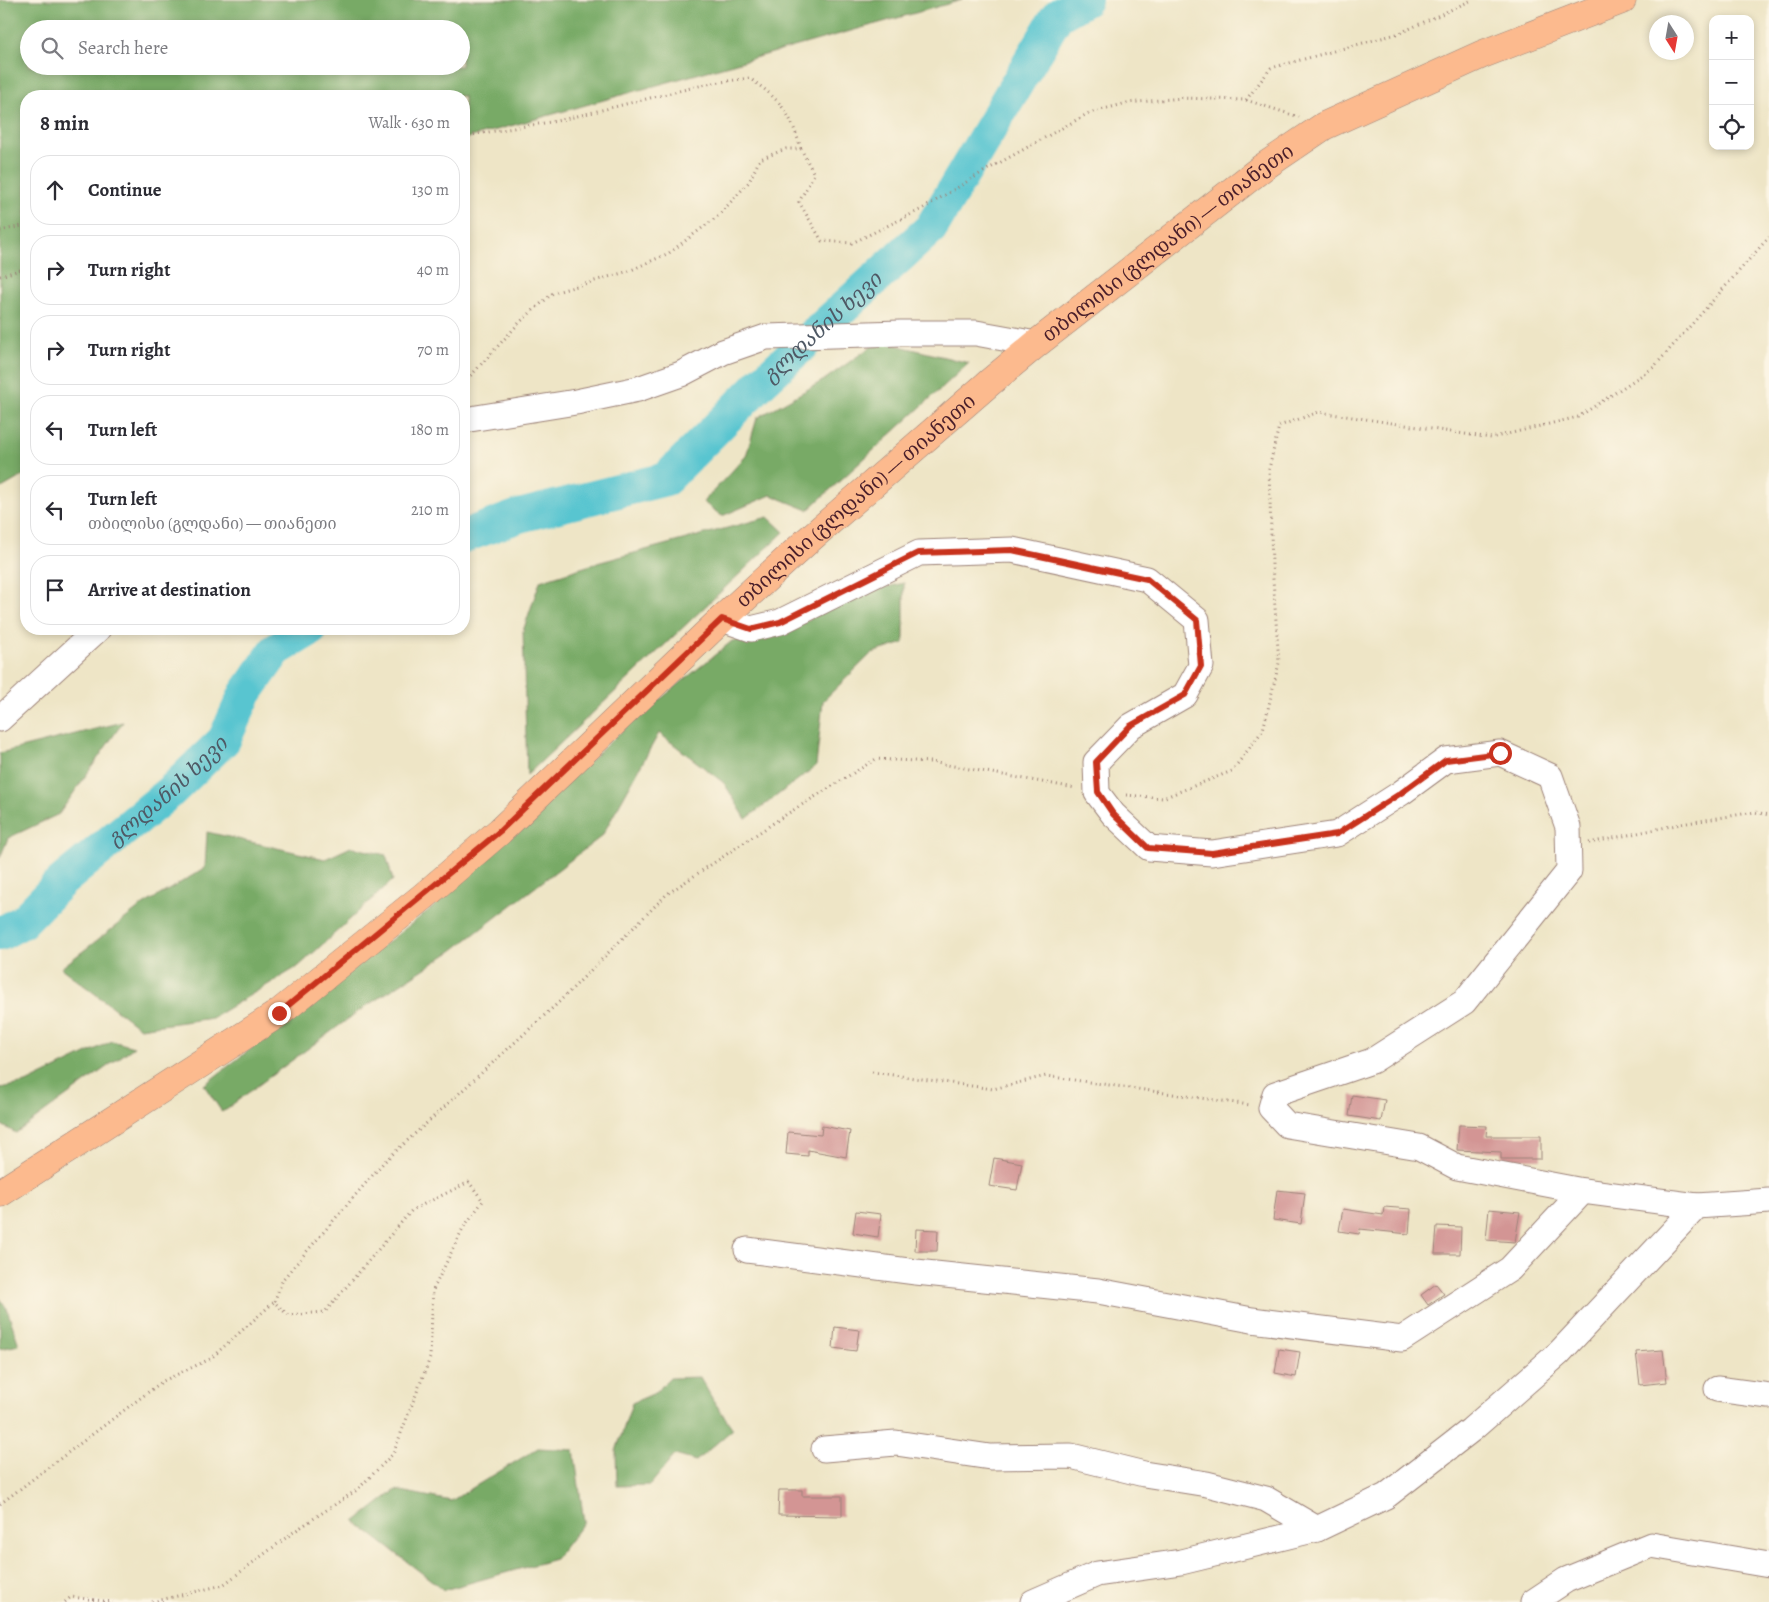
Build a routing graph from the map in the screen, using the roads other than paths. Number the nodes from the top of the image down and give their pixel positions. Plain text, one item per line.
1 (1622, 0) edge
2 (1036, 344) junction
3 (470, 419) edge
4 (722, 619) junction
5 (91, 635) edge
6 (0, 719) edge
7 (1583, 1191) junction
8 (0, 1193) edge
9 (1769, 1201) edge
10 (1697, 1206) junction
11 (747, 1250) dead end
12 (1717, 1389) dead end
13 (1769, 1396) edge
14 (824, 1449) dead end
15 (1317, 1529) junction
16 (1769, 1565) edge
17 (1033, 1602) edge
18 (1533, 1602) edge

1 - 2 main road, თბილისი (გლდანი) — თიანეთი
2 - 3 street
2 - 4 main road, თბილისი (გლდანი) — თიანეთი
4 - 7 street
4 - 8 main road, თბილისი (გლდანი) — თიანეთი
5 - 6 street
7 - 10 street
7 - 11 street
9 - 10 street
10 - 15 street
12 - 13 street
14 - 15 street
15 - 17 street
16 - 18 street

